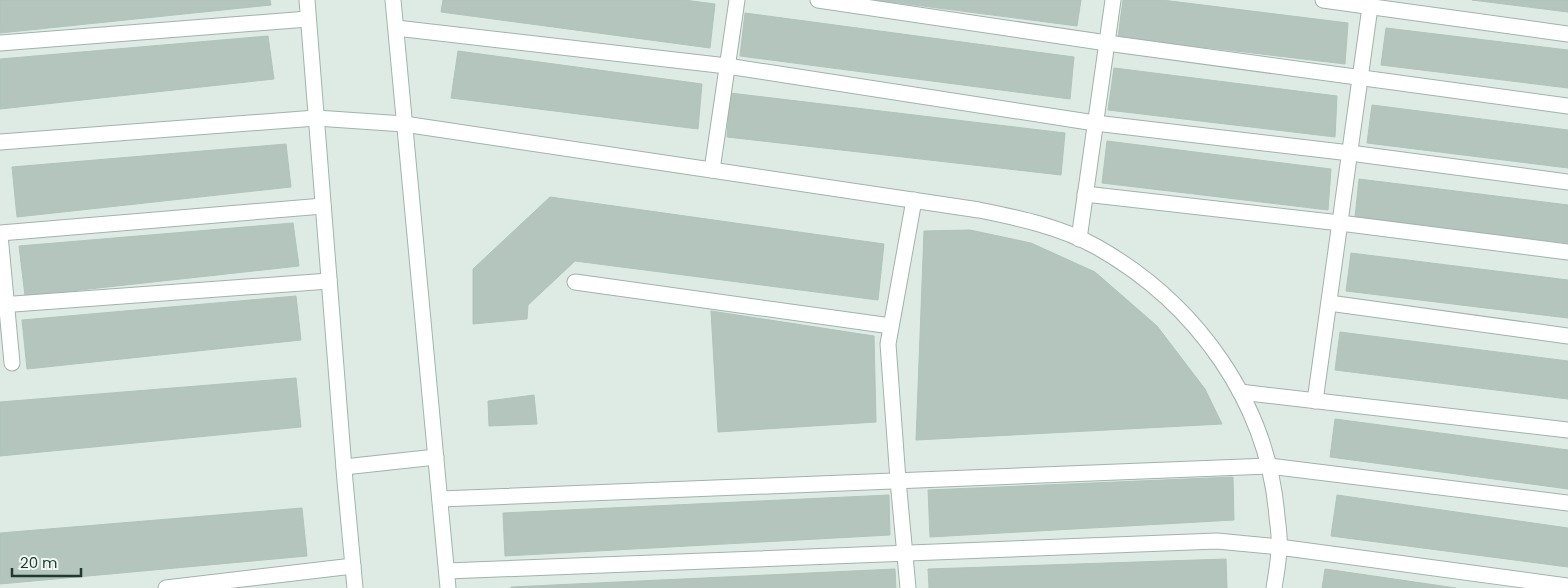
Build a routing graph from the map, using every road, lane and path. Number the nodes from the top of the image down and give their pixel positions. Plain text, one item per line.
1 (307, 0) edge
2 (393, 0) edge
3 (737, 0) edge
4 (818, 0) edge
5 (1113, 0) edge
6 (1323, 0) edge
7 (1370, 7) junction
8 (308, 19) junction
9 (396, 28) junction
10 (1568, 34) edge
11 (0, 43) edge
12 (1107, 44) junction
13 (727, 66) junction
14 (1360, 77) junction
15 (1568, 106) edge
16 (316, 118) junction
17 (1095, 123) junction
18 (404, 124) junction
19 (0, 142) edge
20 (1350, 153) junction
21 (712, 170) junction
22 (1568, 182) edge
23 (1085, 194) junction
24 (914, 200) junction
25 (323, 206) junction
26 (1340, 223) junction
27 (0, 234) edge
28 (1079, 239) junction
29 (1568, 252) edge
30 (329, 281) junction
31 (575, 282) dead end
32 (1329, 303) junction
33 (3, 304) edge
34 (891, 326) junction
35 (1568, 336) edge
36 (12, 363) dead end
37 (1240, 392) junction
38 (1315, 401) junction
39 (1568, 430) edge
40 (436, 457) junction
41 (1269, 466) junction
42 (344, 467) junction
43 (898, 480) junction
44 (440, 499) junction
45 (1568, 503) edge
46 (1279, 547) junction
47 (905, 553) junction
48 (353, 566) junction
49 (447, 571) junction
50 (1568, 586) edge
51 (166, 588) edge
52 (355, 588) edge
53 (448, 588) edge
54 (908, 588) edge
55 (1274, 588) edge

1 - 8 street
2 - 9 street
3 - 13 street
4 - 12 street
5 - 12 street
6 - 7 street
7 - 10 street
7 - 14 street
8 - 11 street
8 - 16 street
9 - 13 street
9 - 18 street
12 - 14 street
12 - 17 street
13 - 17 street
13 - 21 street
14 - 15 street
14 - 20 street
16 - 18 street
16 - 19 street
16 - 25 street
17 - 20 street
17 - 23 street
18 - 21 street
18 - 40 street
20 - 22 street
20 - 26 street
21 - 24 street
23 - 26 street
23 - 28 street
24 - 28 street
24 - 34 street
25 - 27 street
25 - 30 street
26 - 29 street
26 - 32 street
27 - 33 street
28 - 37 street
30 - 33 street
30 - 42 street
31 - 34 street
32 - 35 street
32 - 38 street
33 - 36 street
34 - 43 street
37 - 38 street
37 - 41 street
38 - 39 street
40 - 42 street
40 - 44 street
41 - 43 street
41 - 45 street
41 - 46 street
42 - 48 street
43 - 44 street
43 - 47 street
44 - 49 street
46 - 47 street
46 - 50 street
46 - 55 street
47 - 49 street
47 - 54 street
48 - 51 street
48 - 52 street
49 - 53 street

